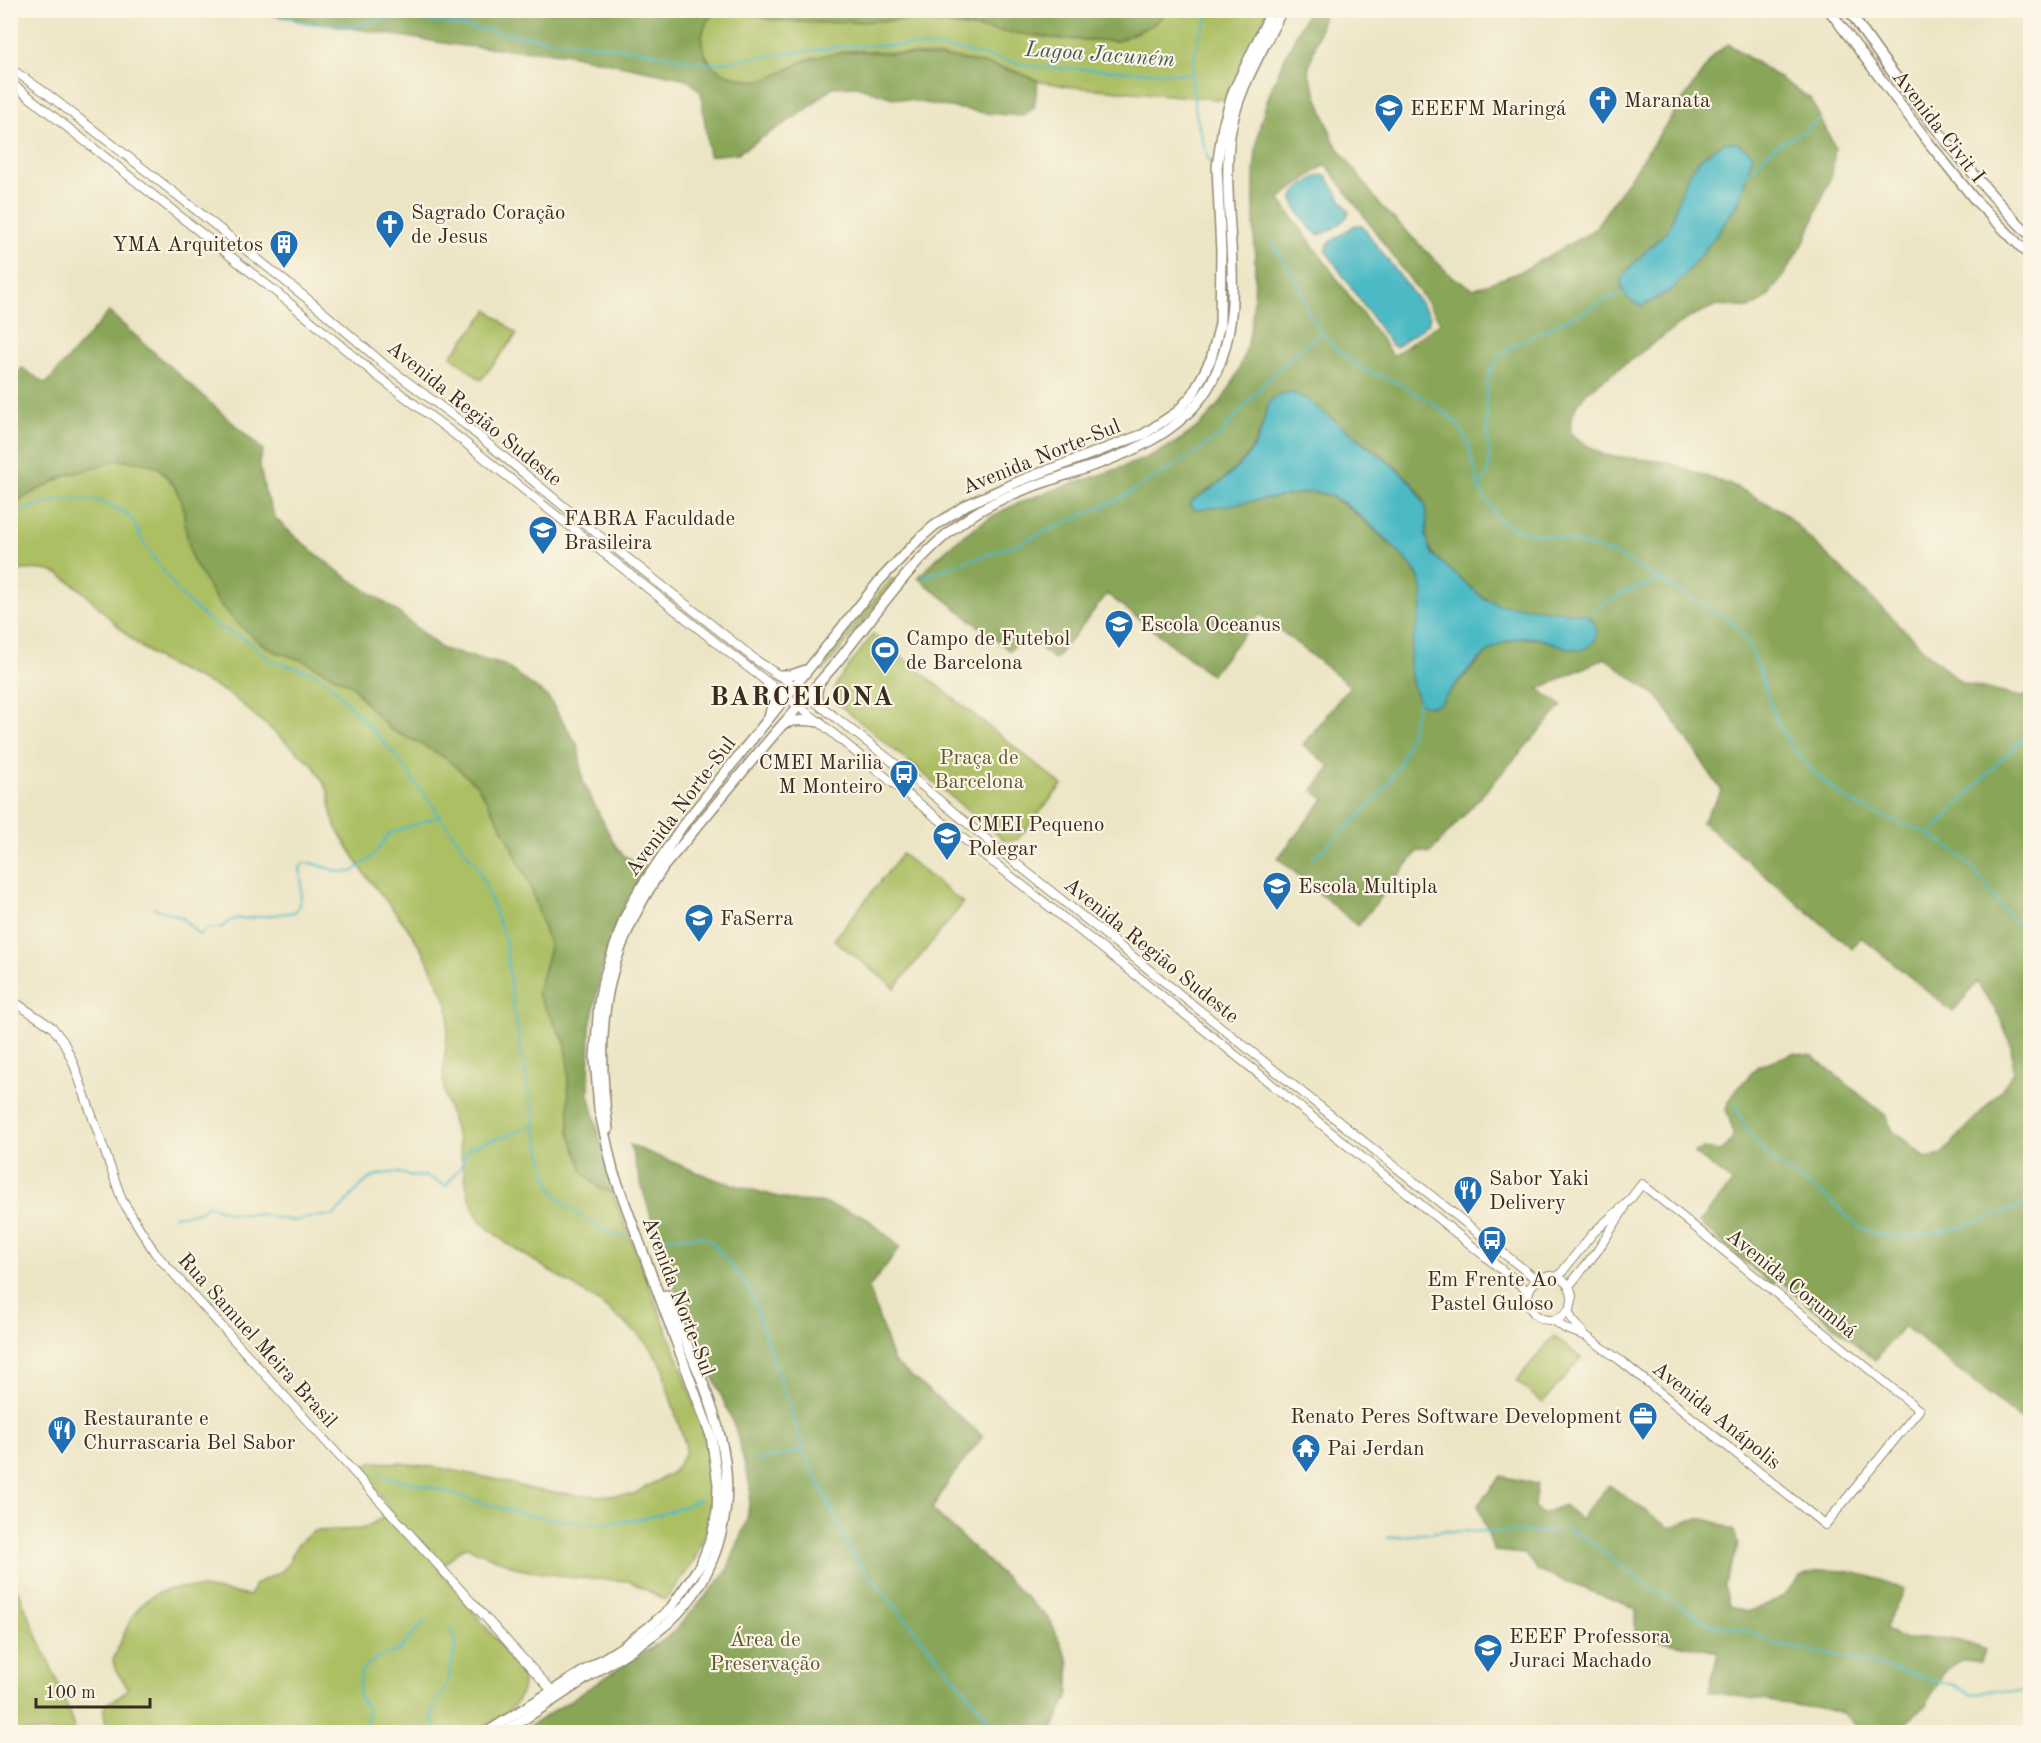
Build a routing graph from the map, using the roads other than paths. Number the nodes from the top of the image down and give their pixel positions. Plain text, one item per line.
1 (1272, 10) edge
2 (1282, 10) edge
3 (1829, 10) edge
4 (1849, 10) edge
5 (10, 68) edge
6 (10, 82) edge
7 (84, 122) junction
8 (75, 132) junction
9 (2031, 235) edge
10 (2031, 256) edge
11 (810, 667) junction
12 (778, 675) junction
13 (823, 679) junction
14 (767, 682) junction
15 (795, 686) junction
16 (809, 696) junction
17 (787, 697) junction
18 (800, 706) junction
19 (822, 707) junction
20 (769, 719) junction
21 (820, 722) junction
22 (783, 724) junction
23 (878, 750) junction
24 (868, 762) junction
25 (898, 766) junction
26 (888, 779) junction
27 (10, 999) edge
28 (1207, 1017) junction
29 (1191, 1020) junction
30 (1628, 1202) junction
31 (1558, 1277) junction
32 (1537, 1280) junction
33 (1569, 1286) junction
34 (1528, 1291) junction
35 (1568, 1311) junction
36 (1553, 1320) junction
37 (1586, 1336) junction
38 (1825, 1525) joint
39 (535, 1673) junction
40 (555, 1695) junction
41 (541, 1698) junction
42 (487, 1732) edge
43 (504, 1732) edge

1 - 11 main road, Avenida Norte-Sul
2 - 13 main road, Avenida Norte-Sul
3 - 10 main road, Avenida Civit I
4 - 9 main road, Avenida Civit I
5 - 7 street, Avenida Região Sudeste
6 - 8 street, Avenida Região Sudeste
7 - 8 street
7 - 12 street, Avenida Região Sudeste
8 - 14 street, Avenida Região Sudeste
11 - 12 main road
11 - 15 main road, Avenida Norte-Sul
12 - 15 street, Avenida Região Sudeste
13 - 16 main road, Avenida Norte-Sul
13 - 19 main road
14 - 17 street, Avenida Região Sudeste
14 - 20 main road
15 - 16 street, Avenida Região Sudeste
15 - 17 main road, Avenida Norte-Sul
16 - 18 main road, Avenida Norte-Sul
16 - 19 street, Avenida Região Sudeste
17 - 18 street, Avenida Região Sudeste
17 - 20 main road, Avenida Norte-Sul
18 - 21 street, Avenida Região Sudeste
18 - 22 main road, Avenida Norte-Sul
19 - 23 street, Avenida Região Sudeste
20 - 40 main road, Avenida Norte-Sul
21 - 22 main road
21 - 24 street, Avenida Região Sudeste
22 - 40 main road, Avenida Norte-Sul
23 - 24 street
23 - 25 street, Avenida Região Sudeste
24 - 26 street, Avenida Região Sudeste
25 - 26 street
25 - 28 street, Avenida Região Sudeste
26 - 29 street, Avenida Região Sudeste
27 - 39 street, Rua Samuel Meira Brasil
28 - 29 street
28 - 32 street, Avenida Região Sudeste
29 - 34 street, Avenida Região Sudeste
30 - 31 street
30 - 33 street
30 - 38 street, Avenida Corumbá
31 - 32 street
31 - 33 street
32 - 34 street
33 - 35 street
34 - 36 street
35 - 36 street
35 - 37 street, Avenida Anápolis
36 - 37 street, Avenida Anápolis
37 - 38 street, Avenida Anápolis
39 - 40 street, Rua Samuel Meira Brasil
39 - 41 street, Rua Samuel Meira Brasil
40 - 41 main road, Avenida Norte-Sul
40 - 43 main road, Avenida Norte-Sul
41 - 42 main road, Avenida Norte-Sul

